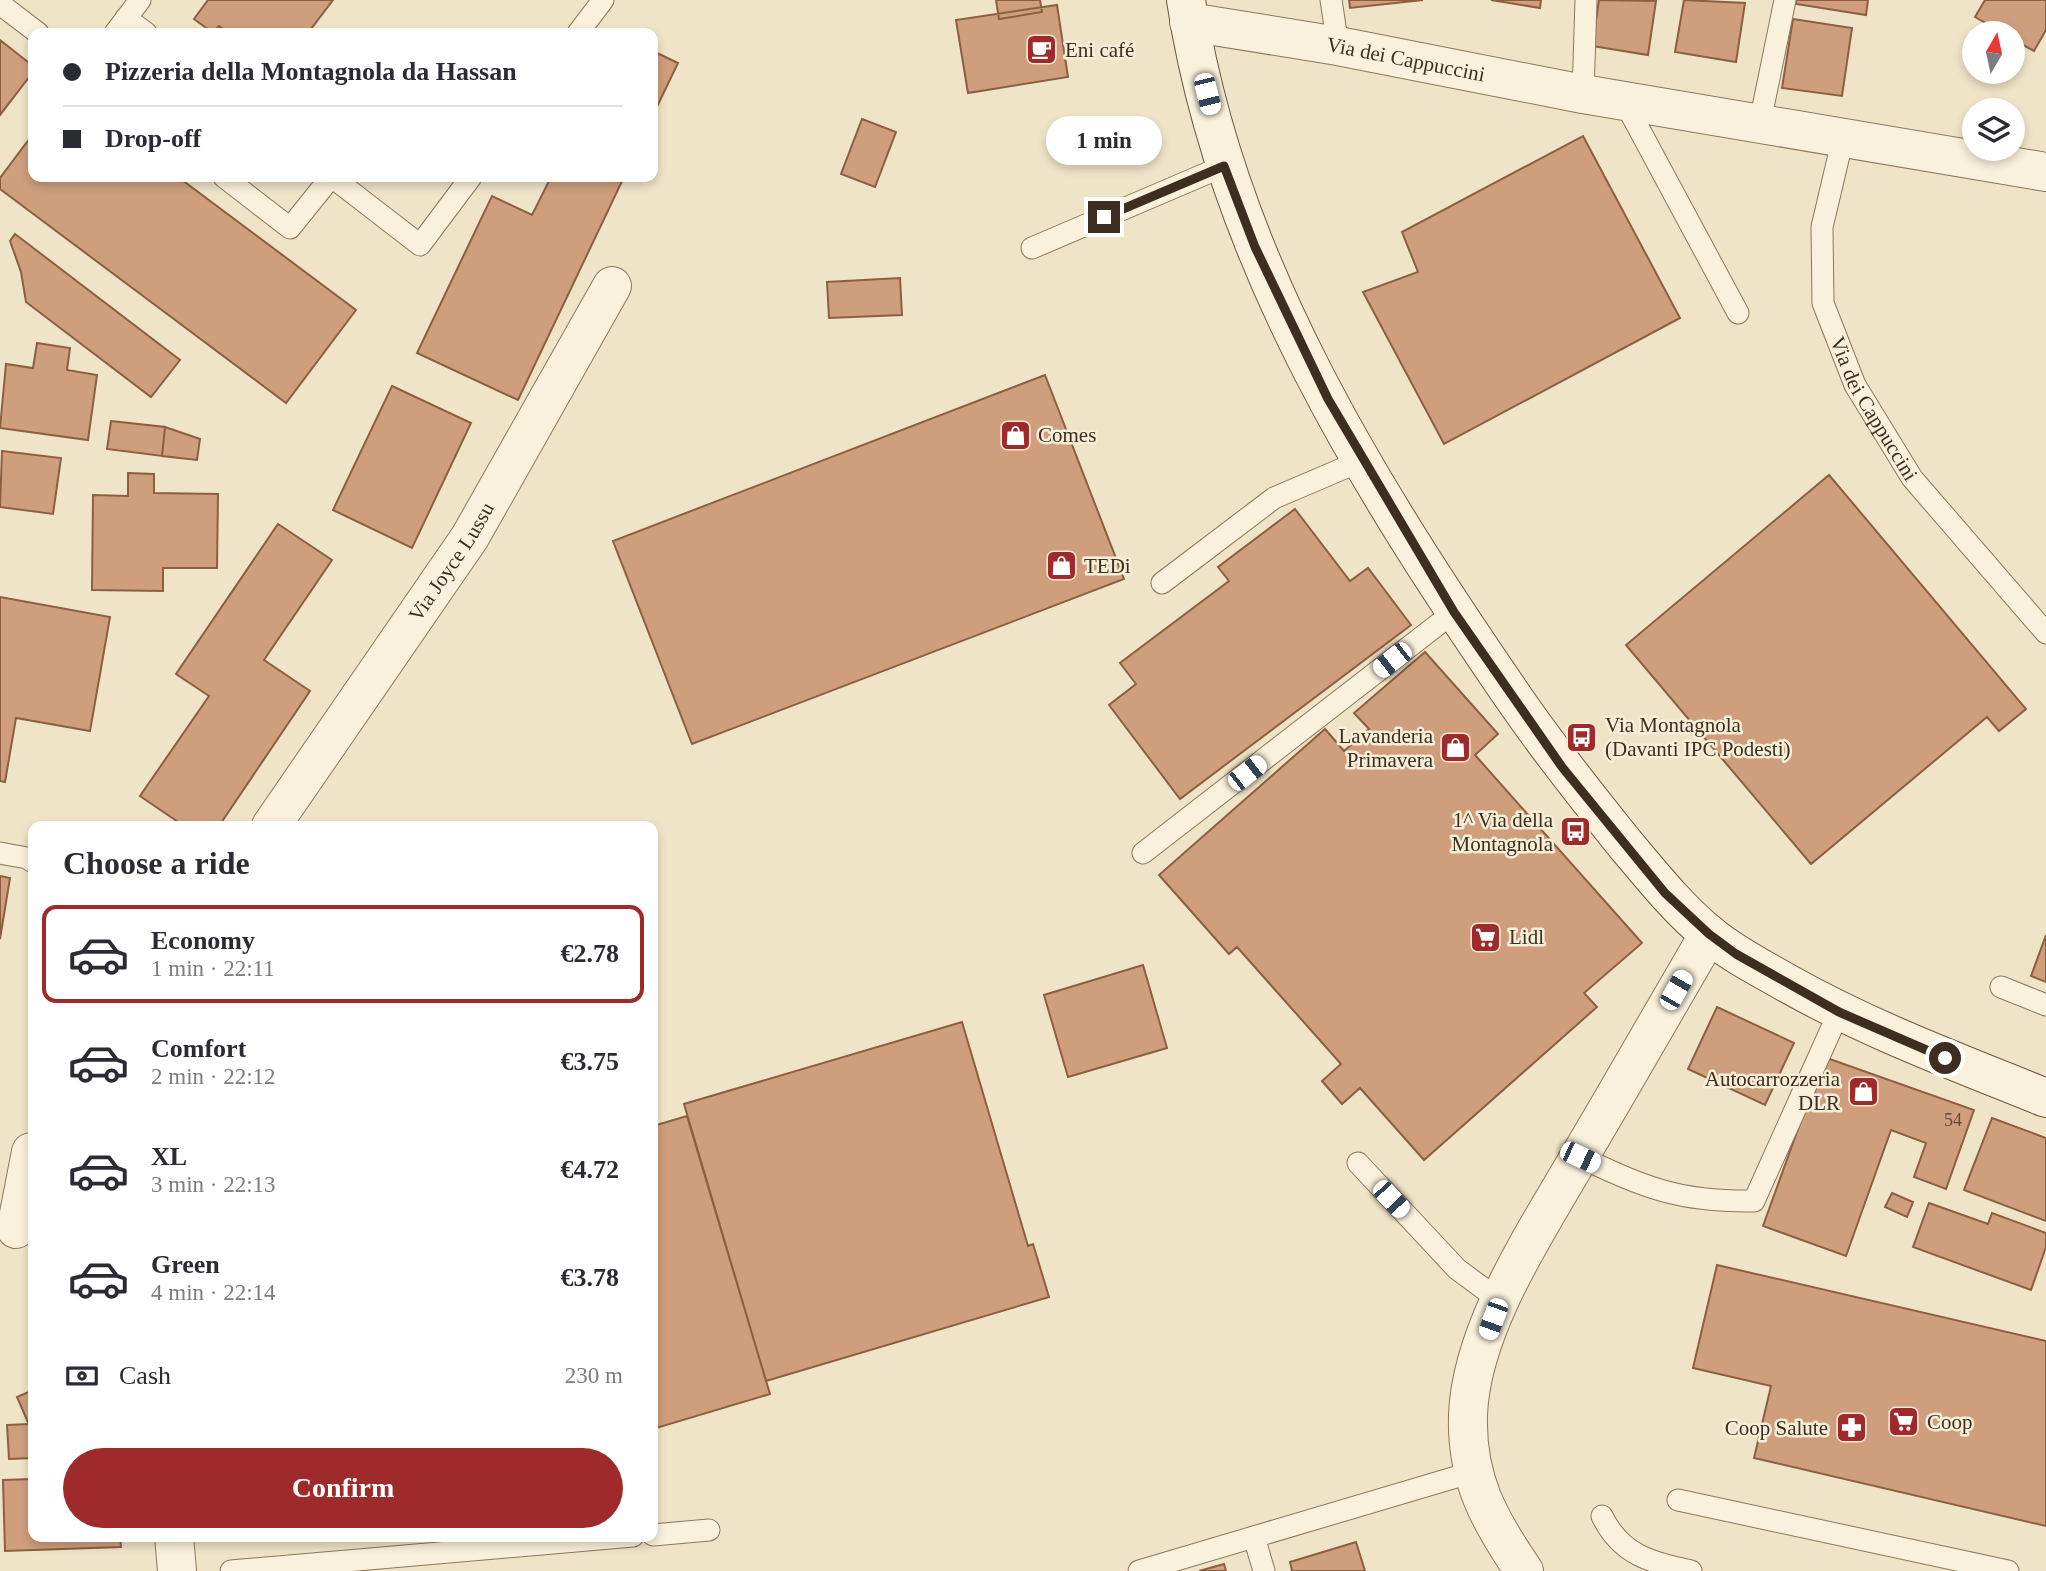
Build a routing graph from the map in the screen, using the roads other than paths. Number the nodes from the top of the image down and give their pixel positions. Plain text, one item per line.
1 (140, 0) edge
2 (603, 0) edge
3 (1331, 0) edge
4 (1586, 0) edge
5 (1785, 0) edge
6 (0, 4) edge
7 (1188, 11) edge
8 (120, 26) edge
9 (31, 28) edge
10 (582, 28) edge
11 (1338, 46) junction
12 (1583, 94) junction
13 (1624, 101) junction
14 (1760, 122) junction
15 (1843, 138) junction
16 (1224, 166) junction
17 (2046, 172) edge
18 (230, 182) edge
19 (327, 182) edge
20 (338, 182) edge
21 (467, 182) edge
22 (1032, 248) dead end
23 (612, 286) dead end
24 (1738, 313) dead end
25 (1363, 460) junction
26 (1162, 583) dead end
27 (1454, 612) junction
28 (2046, 633) edge
29 (274, 821) edge
30 (0, 853) edge
31 (1143, 853) dead end
32 (28, 861) edge
33 (1709, 934) junction
34 (2001, 987) dead end
35 (2046, 1005) edge
36 (1839, 1012) junction
37 (2046, 1098) edge
38 (21, 1155) edge
39 (1580, 1157) junction
40 (1358, 1163) dead end
41 (21, 1228) edge
42 (1499, 1300) junction
43 (1473, 1472) junction
44 (1678, 1500) dead end
45 (1602, 1516) dead end
46 (709, 1530) dead end
47 (658, 1535) edge
48 (1254, 1537) junction
49 (175, 1542) edge
50 (564, 1542) edge
51 (1995, 1570) edge
52 (177, 1571) edge
53 (230, 1571) edge
54 (1139, 1571) edge
55 (1264, 1571) edge
56 (1524, 1571) edge
57 (1691, 1571) edge

1 - 8 lane
2 - 10 lane
3 - 11 lane
4 - 12 lane
5 - 14 lane
6 - 9 lane
7 - 11 street, Via dei Cappuccini
7 - 16 street
11 - 12 street, Via dei Cappuccini
12 - 13 street, Via dei Cappuccini
13 - 14 street, Via dei Cappuccini
13 - 24 lane
14 - 15 street, Via dei Cappuccini
15 - 17 street, Via dei Cappuccini
15 - 28 lane, Via dei Cappuccini
16 - 22 lane
16 - 25 street
18 - 19 lane
20 - 21 lane
23 - 29 street, Via Joyce Lussu
25 - 26 lane
25 - 27 street
27 - 31 lane
27 - 33 street
30 - 32 lane
33 - 36 street
33 - 39 street
34 - 35 lane
36 - 37 street
36 - 39 lane
38 - 41 street
39 - 42 street
40 - 42 lane
42 - 43 street
43 - 48 lane
43 - 56 street
44 - 51 lane
45 - 57 lane
46 - 47 lane
48 - 54 lane
48 - 55 lane
49 - 52 street
50 - 53 lane

